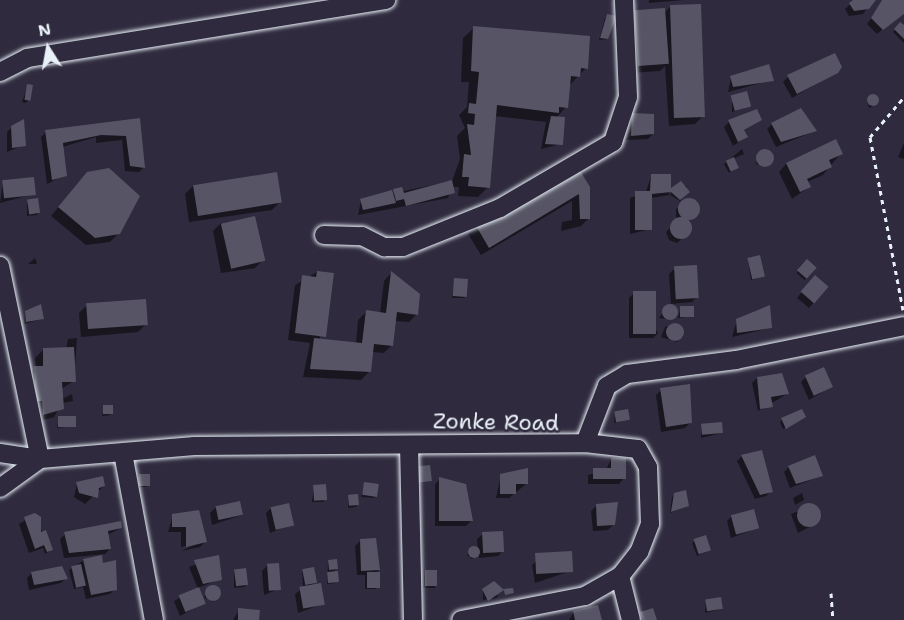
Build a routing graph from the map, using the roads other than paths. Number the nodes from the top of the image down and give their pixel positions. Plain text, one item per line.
1 (386, 0) edge
2 (624, 0) edge
3 (0, 72) edge
4 (324, 235) dead end
5 (0, 267) edge
6 (904, 326) edge
7 (585, 443) junction
8 (409, 445) junction
9 (0, 453) edge
10 (123, 453) junction
11 (40, 459) junction
12 (0, 488) edge
13 (620, 576) junction
14 (154, 620) edge
15 (413, 620) edge
16 (461, 620) edge
17 (631, 620) edge

1 - 3 street
2 - 4 street
5 - 11 street
6 - 7 street, Zonke Road
7 - 8 street, Zonke Road
7 - 13 street
8 - 10 street, Zonke Road
8 - 15 street
9 - 11 street, Zonke Road
10 - 11 street, Zonke Road
10 - 14 street
11 - 12 street
13 - 16 street
13 - 17 street

